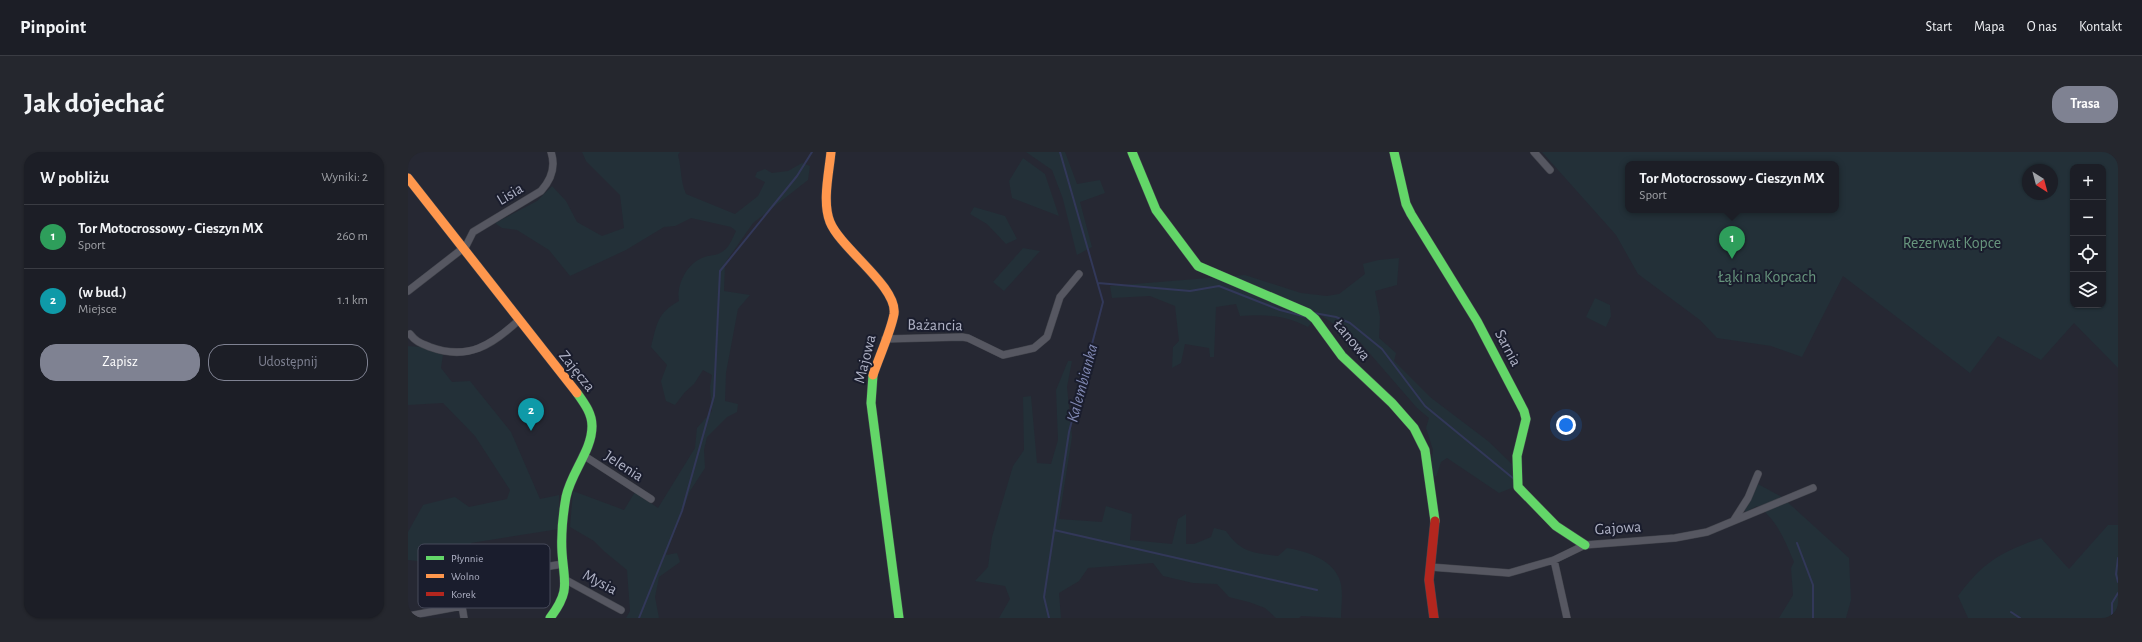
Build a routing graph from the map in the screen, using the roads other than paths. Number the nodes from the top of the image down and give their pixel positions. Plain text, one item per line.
1 (551, 152) edge
2 (831, 152) edge
3 (1132, 152) edge
4 (1394, 152) edge
5 (1534, 152) edge
6 (1550, 170) dead end
7 (408, 178) edge
8 (463, 248) junction
9 (1079, 274) dead end
10 (408, 291) edge
11 (519, 320) junction
12 (410, 334) dead end
13 (885, 339) junction
14 (583, 455) junction
15 (1758, 474) dead end
16 (1813, 488) dead end
17 (651, 499) dead end
18 (1734, 520) junction
19 (1585, 545) junction
20 (1554, 560) junction
21 (563, 564) junction
22 (550, 566) edge
23 (1430, 567) junction
24 (566, 580) junction
25 (451, 608) edge
26 (462, 608) edge
27 (622, 610) dead end
28 (408, 616) edge
29 (554, 617) edge
30 (464, 618) edge
31 (899, 618) edge
32 (1434, 618) edge
33 (1567, 618) edge

1 - 8 street, Lisia
2 - 13 street, Majowa
3 - 23 street, Łanowa
4 - 19 street, Sarnia
5 - 6 street
7 - 8 street, Zajęcza
8 - 10 street, Lisia
8 - 11 street, Zajęcza
9 - 13 street, Bażancia
11 - 12 street
11 - 14 street, Zajęcza
13 - 31 street, Majowa
14 - 17 street, Jelenia
14 - 21 street, Zajęcza
15 - 18 street
16 - 18 street, Gajowa
18 - 19 street, Gajowa
19 - 20 street, Gajowa
20 - 23 street, Gajowa
20 - 33 street
21 - 22 street
21 - 24 street, Zajęcza
23 - 32 street, Łanowa
24 - 27 street, Mysia
24 - 29 street, Zajęcza
25 - 28 street
26 - 30 street

